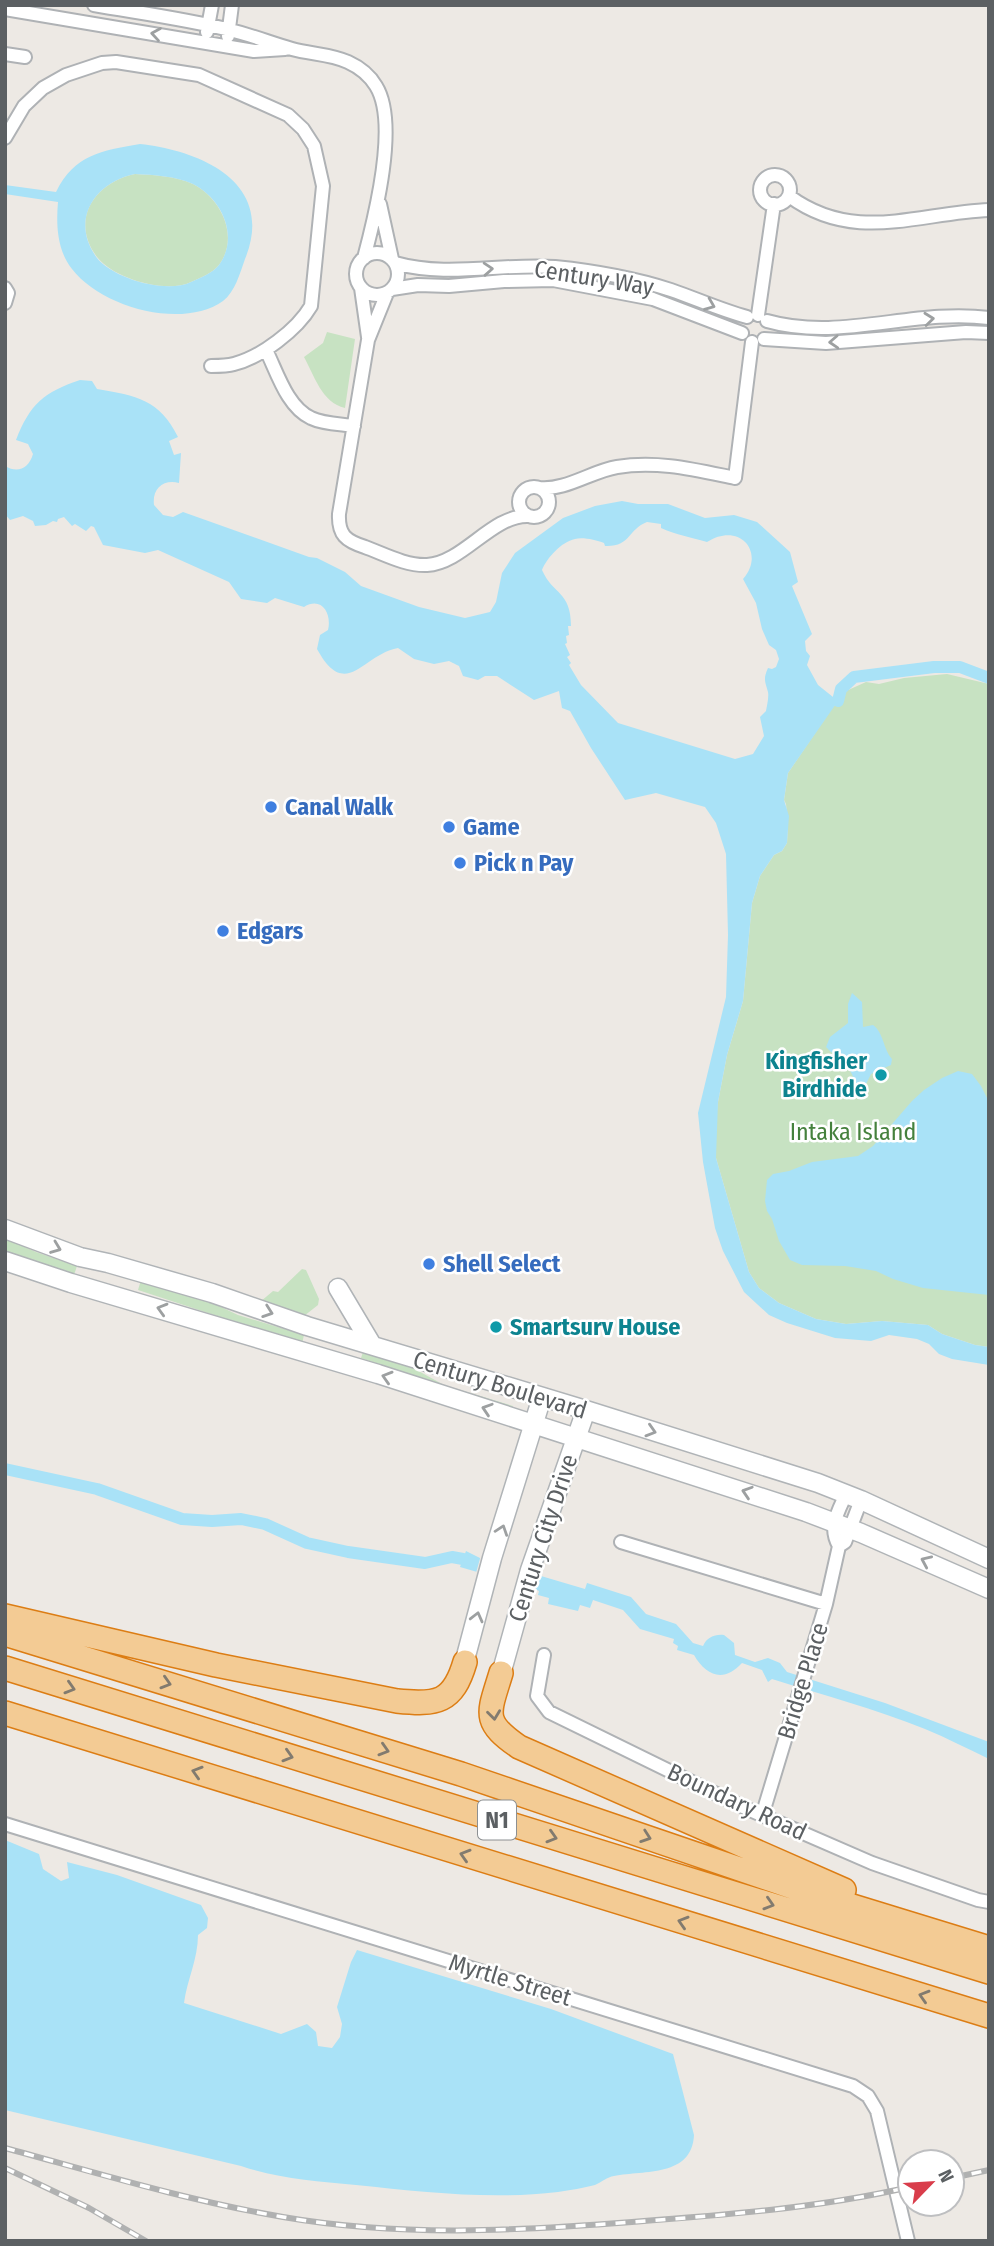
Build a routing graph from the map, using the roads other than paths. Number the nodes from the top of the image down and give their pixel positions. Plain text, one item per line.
1 (94, 5) edge
2 (212, 5) edge
3 (232, 5) edge
4 (5, 9) edge
5 (208, 25) junction
6 (229, 30) junction
7 (205, 43) junction
8 (226, 47) junction
9 (291, 49) junction
10 (5, 54) edge
11 (25, 57) dead end
12 (5, 138) edge
13 (789, 196) junction
14 (379, 197) junction
15 (774, 204) junction
16 (989, 210) edge
17 (364, 258) junction
18 (393, 261) junction
19 (5, 288) edge
20 (361, 288) junction
21 (390, 291) junction
22 (5, 303) edge
23 (757, 318) junction
24 (989, 318) edge
25 (989, 333) edge
26 (753, 338) junction
27 (368, 341) junction
28 (266, 350) junction
29 (212, 366) dead end
30 (355, 423) junction
31 (569, 482) junction
32 (539, 488) junction
33 (518, 501) junction
34 (549, 502) junction
35 (527, 516) junction
36 (511, 519) junction
37 (5, 1229) edge
38 (5, 1261) edge
39 (338, 1288) dead end
40 (372, 1345) junction
41 (542, 1397) junction
42 (586, 1410) junction
43 (534, 1424) junction
44 (576, 1437) junction
45 (854, 1497) junction
46 (841, 1525) junction
47 (621, 1542) dead end
48 (989, 1559) edge
49 (989, 1589) edge
50 (826, 1604) junction
51 (5, 1616) edge
52 (5, 1633) edge
53 (544, 1655) dead end
54 (466, 1659) joint
55 (5, 1668) edge
56 (502, 1670) joint
57 (5, 1713) edge
58 (762, 1815) junction
59 (5, 1824) edge
60 (989, 1902) edge
61 (989, 1940) edge
62 (989, 1948) edge
63 (989, 1972) edge
64 (989, 2016) edge
65 (908, 2241) edge

1 - 5 street
2 - 5 street
3 - 6 street
7 -> 4 street
5 - 6 street
5 - 7 street
6 - 8 street
6 - 9 street
7 - 8 street
8 - 9 street
9 - 14 street
10 - 11 street
12 - 28 street
13 - 15 street
13 - 15 street
13 - 16 street
14 - 17 street
14 - 18 street
15 - 23 street
17 - 18 street
17 - 20 street
18 - 21 street
18 -> 23 street, Century Way
19 - 22 street
20 - 21 street
20 - 27 street
21 - 26 street, Century Way
21 - 27 street
23 -> 24 street, Century Way
23 - 26 street
23 - 26 street
25 -> 26 street, Century Way
26 - 31 street
27 - 30 street
28 - 29 street
28 - 30 street
30 - 36 street
31 - 32 street
31 - 34 street
32 - 33 street
32 - 34 street
33 - 35 street
33 - 36 street
34 - 35 street
35 - 36 street
37 -> 40 main road, Century Boulevard
43 -> 38 main road, Century Boulevard
39 - 40 main road
40 - 41 main road, Century Boulevard
41 - 42 main road, Century Boulevard
41 - 43 main road, Century City Drive
42 - 44 main road, Century City Drive
42 -> 45 main road, Century Boulevard
43 - 44 main road, Century Boulevard
54 -> 43 main road, Century City Drive
46 -> 44 main road, Century Boulevard
44 - 56 main road, Century City Drive
45 - 46 street, Bridge Place
45 - 48 main road, Century Boulevard
49 -> 46 main road, Century Boulevard
46 - 50 street, Bridge Place
47 - 50 street
50 - 58 street, Bridge Place
51 - 54 highway
52 -> 62 highway
53 - 58 street, Boundary Road
55 -> 63 highway, N1
56 -> 61 highway
64 -> 57 highway, N1
58 - 60 street, Boundary Road
59 - 65 street, Myrtle Street

